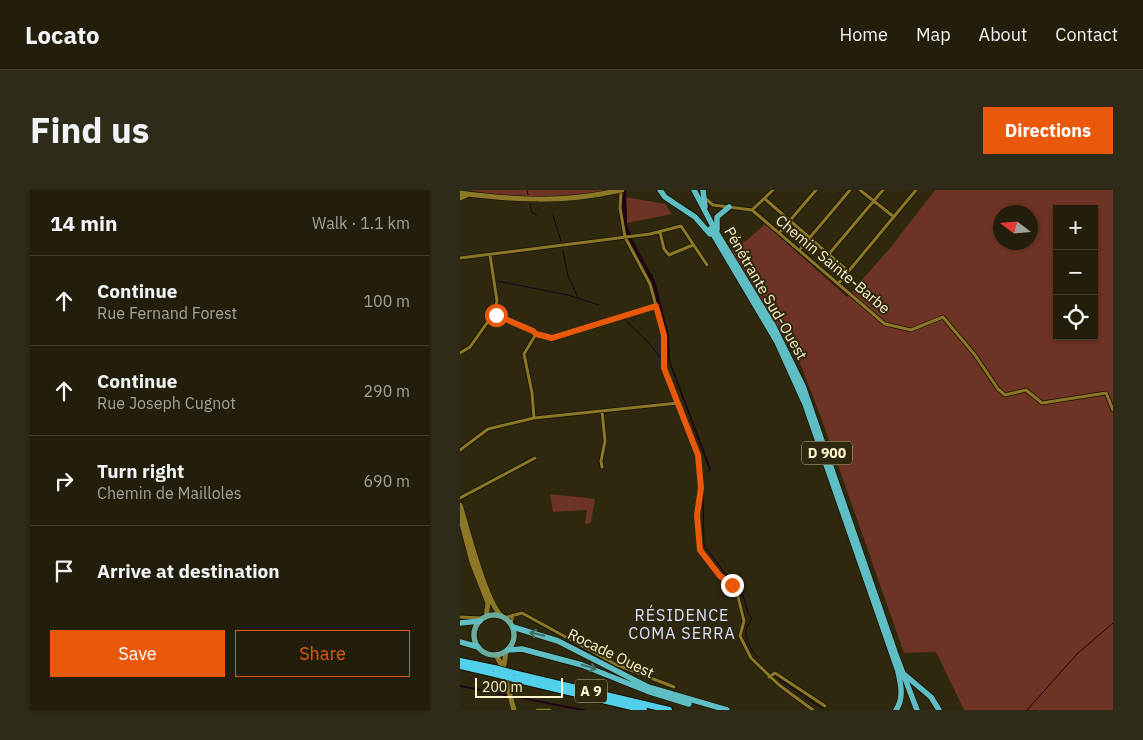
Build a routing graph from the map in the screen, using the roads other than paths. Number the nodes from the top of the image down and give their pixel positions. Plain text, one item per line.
1 (620, 190) edge
2 (660, 190) edge
3 (689, 190) edge
4 (694, 190) edge
5 (773, 190) edge
6 (816, 190) edge
7 (850, 190) edge
8 (860, 190) edge
9 (883, 190) edge
10 (916, 190) edge
11 (703, 191) edge
12 (460, 193) edge
13 (467, 195) junction
14 (460, 198) edge
15 (765, 199) junction
16 (874, 201) junction
17 (698, 203) junction
18 (730, 207) junction
19 (752, 210) junction
20 (894, 217) junction
21 (708, 219) junction
22 (790, 220) junction
23 (781, 231) dead end
24 (660, 232) junction
25 (626, 237) junction
26 (810, 237) junction
27 (693, 245) junction
28 (718, 245) junction
29 (801, 248) dead end
30 (726, 250) junction
31 (829, 254) junction
32 (490, 255) junction
33 (460, 258) edge
34 (707, 265) dead end
35 (848, 271) junction
36 (838, 284) junction
37 (656, 306) junction
38 (494, 313) junction
39 (536, 334) junction
40 (460, 353) edge
41 (678, 403) junction
42 (1113, 410) edge
43 (602, 411) junction
44 (534, 418) junction
45 (460, 450) edge
46 (535, 458) dead end
47 (602, 467) dead end
48 (460, 498) edge
49 (460, 505) edge
50 (460, 516) edge
51 (514, 614) junction
52 (460, 617) edge
53 (503, 617) junction
54 (482, 618) junction
55 (460, 623) edge
56 (512, 626) junction
57 (460, 642) edge
58 (478, 647) junction
59 (507, 651) junction
60 (496, 655) junction
61 (896, 655) junction
62 (460, 661) edge
63 (460, 666) edge
64 (896, 668) junction
65 (495, 671) junction
66 (514, 676) junction
67 (769, 677) junction
68 (674, 687) dead end
69 (509, 690) junction
70 (825, 706) dead end
71 (515, 710) edge
72 (537, 710) edge
73 (550, 710) edge
74 (644, 710) edge
75 (668, 710) edge
76 (712, 710) edge
77 (727, 710) edge
78 (813, 710) edge
79 (896, 710) edge
80 (911, 710) edge
81 (917, 710) edge
82 (940, 710) edge

1 - 13 main road
1 - 25 street
2 - 28 highway
3 - 17 highway, D 900
4 - 17 highway, D 900
5 - 15 street
6 - 22 street
7 - 26 street
8 - 16 street
9 - 16 street
10 - 20 street
11 - 18 street
11 - 21 highway
12 - 13 main road
13 - 14 main road
15 - 19 street
15 - 22 street
16 - 20 street
16 - 31 street
17 - 21 highway, Pénétrante Sud-Ouest / D 900
17 - 28 highway, Pénétrante Sud-Ouest / D 900
18 - 19 street
18 - 30 highway
19 - 36 street, Chemin Sainte-Barbe
20 - 35 street
21 - 30 highway, Pénétrante Sud-Ouest / D 900
22 - 23 street
22 - 26 street
24 - 25 street
24 - 27 street
24 - 27 street
25 - 32 street
25 - 37 street
26 - 29 street
26 - 31 street
27 - 34 street
28 - 64 highway, Pénétrante Sud-Ouest / D 900
30 - 61 highway, Pénétrante Sud-Ouest / D 900
31 - 35 street
32 - 33 street
32 - 38 street
35 - 36 street
36 - 42 street, Chemin Sainte-Barbe
37 - 39 street
37 - 41 street
38 - 39 street
38 - 40 street
39 - 44 street
41 - 43 street
41 - 67 street
43 - 44 street
43 - 47 street
44 - 45 street
46 - 48 street
49 - 53 main road
50 - 54 main road
51 - 53 street
51 - 56 street
51 - 68 street
52 - 54 street
53 - 54 main road
53 - 56 main road
54 - 55 highway
54 - 58 main road
56 - 59 main road
77 -> 56 highway, Rocade Ouest
57 - 58 highway
58 - 60 main road
59 - 60 main road
59 - 69 main road
59 -> 76 highway, Rocade Ouest
60 - 69 main road
61 - 81 highway, Pénétrante Sud-Ouest / D 900
61 - 82 highway, Pénétrante Sud-Ouest / D 900
62 - 65 highway, A 9
63 - 65 highway, A 9
64 - 79 highway
64 - 80 highway
65 - 66 highway, A 9, bridge
66 - 74 highway, A 9
66 - 75 highway, A 9
67 - 70 street
67 - 78 street
69 - 71 main road
72 - 73 street

